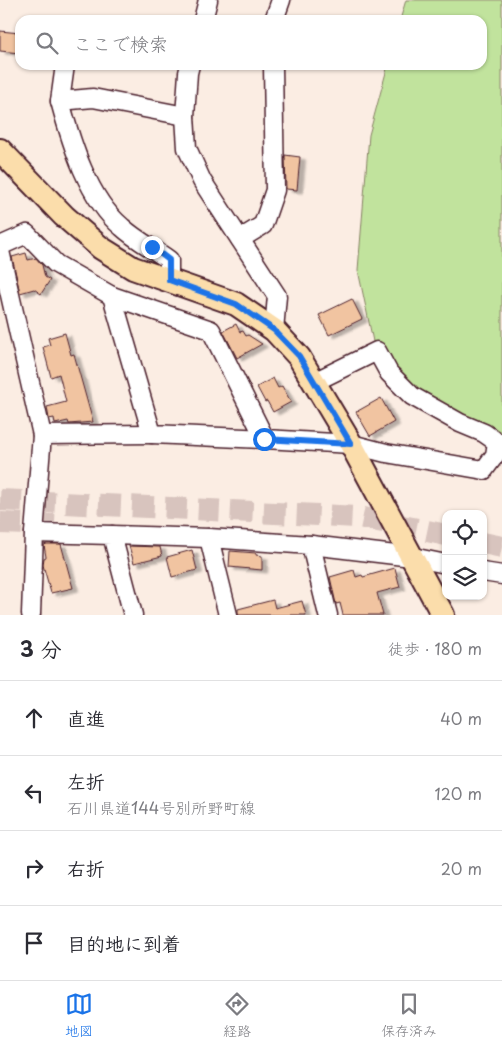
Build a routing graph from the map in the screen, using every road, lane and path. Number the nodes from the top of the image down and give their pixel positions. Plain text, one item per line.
1 (208, 0) edge
2 (281, 0) edge
3 (204, 15) edge
4 (276, 15) edge
5 (64, 70) edge
6 (189, 70) edge
7 (273, 70) edge
8 (60, 101) junction
9 (185, 116) junction
10 (0, 150) edge
11 (240, 239) junction
12 (0, 246) edge
13 (0, 251) edge
14 (169, 280) junction
15 (112, 296) junction
16 (274, 330) junction
17 (314, 382) junction
18 (152, 434) junction
19 (42, 435) junction
20 (264, 439) junction
21 (351, 444) junction
22 (34, 533) junction
23 (112, 535) junction
24 (209, 538) junction
25 (311, 545) junction
26 (412, 558) junction
27 (442, 563) edge
28 (487, 573) edge
29 (502, 575) edge
30 (29, 615) edge
31 (133, 615) edge
32 (228, 615) edge
33 (328, 615) edge
34 (444, 615) edge

1 - 3 street
2 - 4 street
5 - 8 street
6 - 9 street
7 - 11 street
8 - 9 street
8 - 14 street
9 - 11 street
10 - 14 main road
11 - 16 street
12 - 15 street
13 - 19 street
14 - 16 main road
15 - 18 street
15 - 20 street
16 - 17 main road
17 - 21 main road
17 - 21 street
18 - 19 street
18 - 20 street
19 - 22 street
20 - 21 street
21 - 26 main road
22 - 23 street
22 - 30 street
23 - 24 street
23 - 31 street
24 - 25 street
24 - 32 street
25 - 26 street
25 - 33 street
26 - 27 street
26 - 34 main road
28 - 29 street

